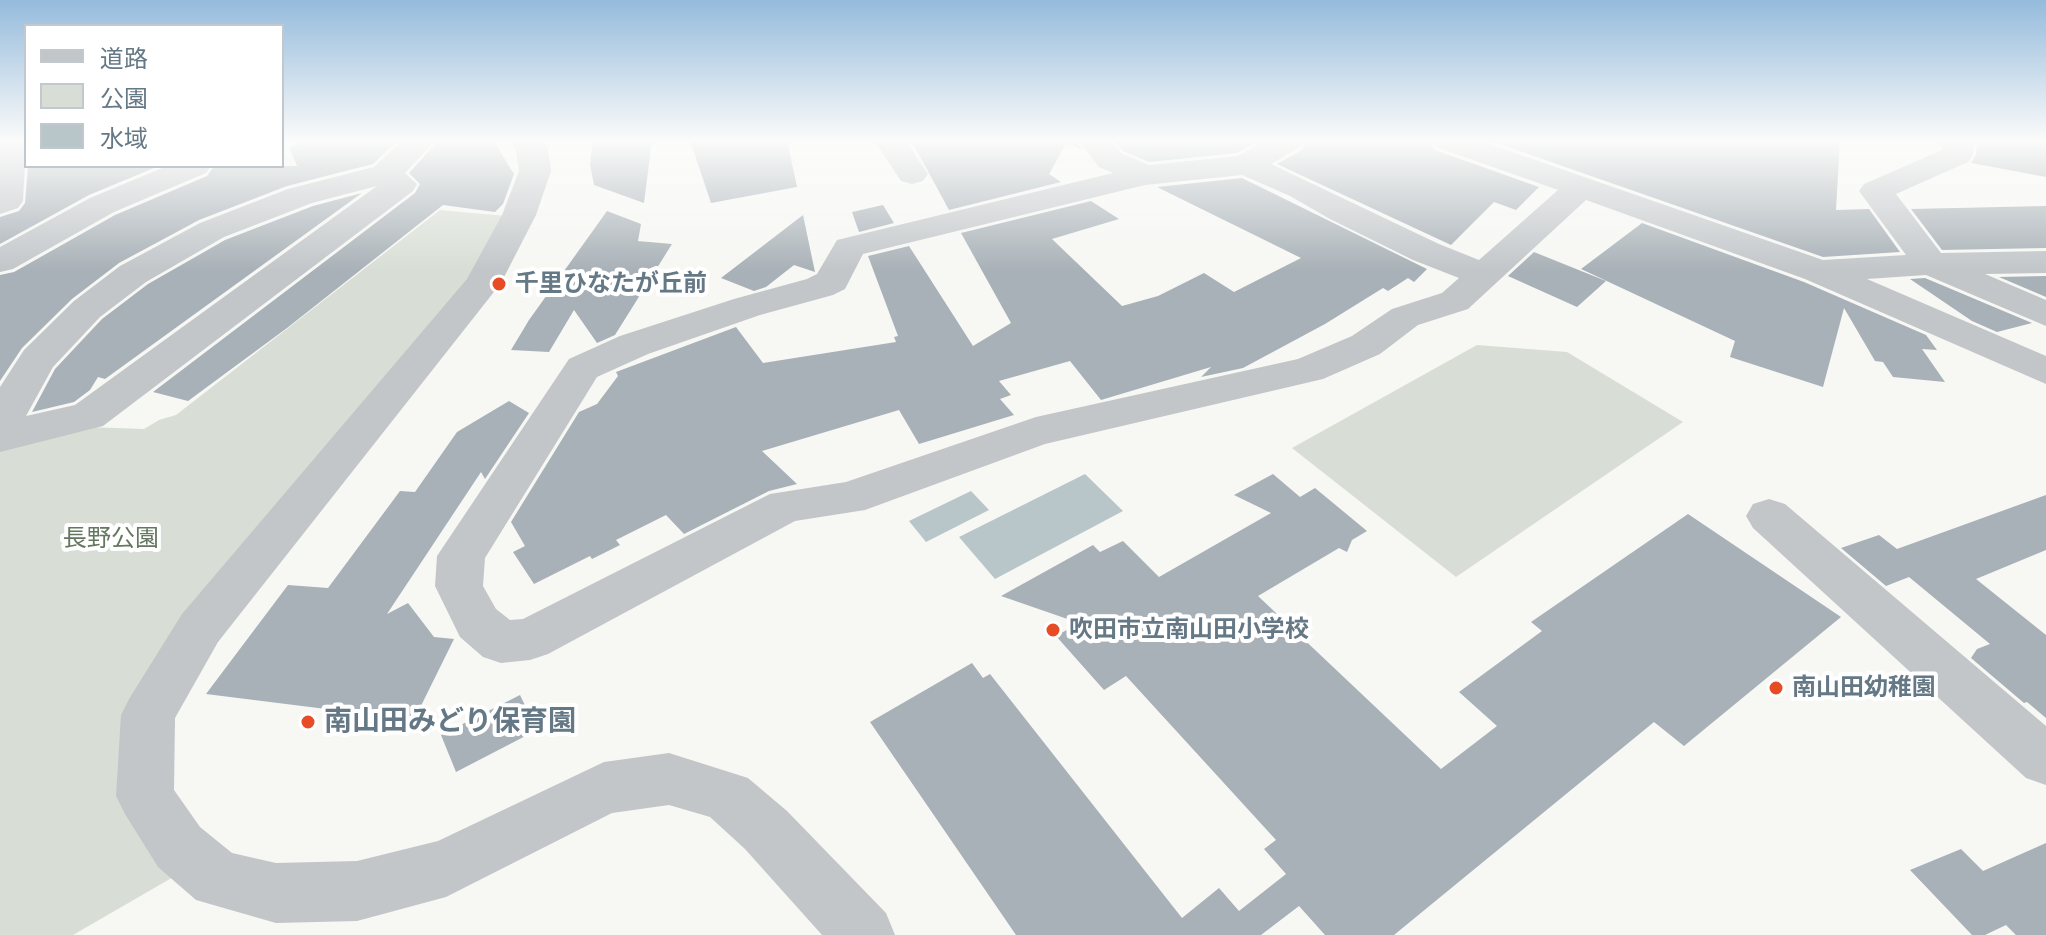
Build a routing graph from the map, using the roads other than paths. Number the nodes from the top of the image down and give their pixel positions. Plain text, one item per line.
1 (9, 184) edge
2 (153, 184) edge
3 (348, 184) edge
4 (400, 184) edge
5 (530, 184) edge
6 (1110, 184) edge
7 (1289, 184) edge
8 (1571, 184) edge
9 (1893, 184) edge
10 (1581, 187) junction
11 (0, 204) edge
12 (0, 261) edge
13 (2046, 262) edge
14 (1931, 264) junction
15 (1818, 271) junction
16 (1485, 275) junction
17 (2046, 314) edge
18 (2046, 371) edge
19 (0, 430) edge
20 (0, 437) edge
21 (1769, 516) dead end
22 (2046, 760) edge
23 (864, 935) edge

1 - 11 street
2 - 12 street
3 - 19 street
4 - 20 street
5 - 23 street
6 - 16 street
7 - 16 street
8 - 10 street
9 - 14 street
10 - 15 street
10 - 16 street
13 - 14 street
14 - 15 street
14 - 17 street
15 - 18 street
21 - 22 street

